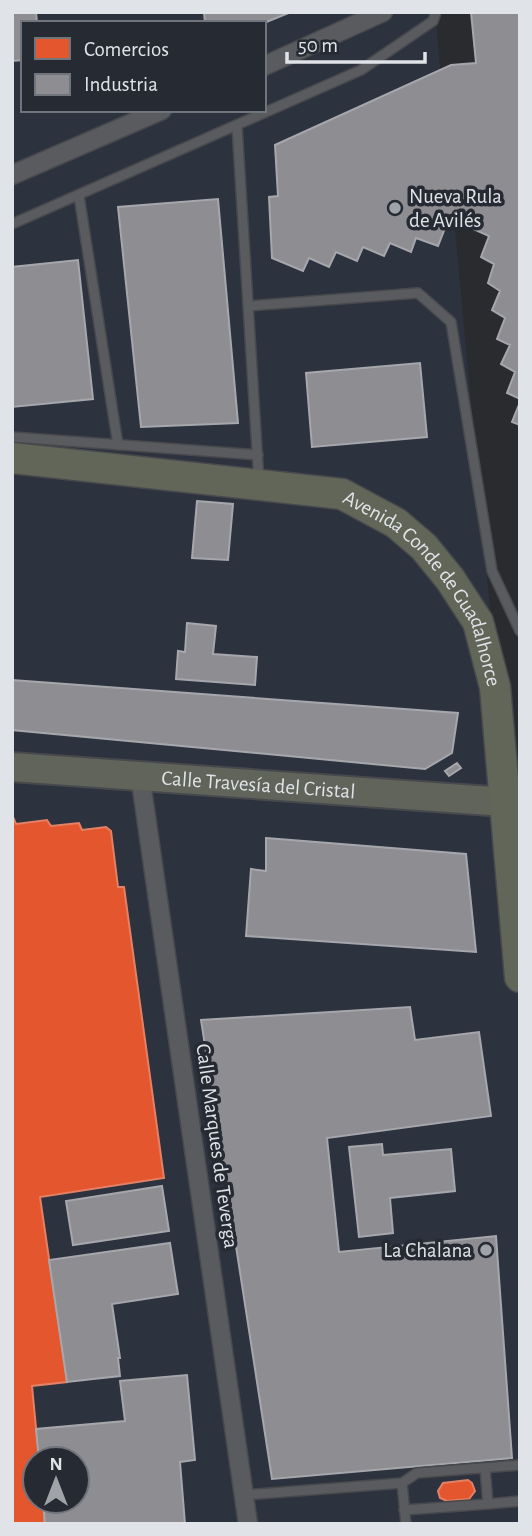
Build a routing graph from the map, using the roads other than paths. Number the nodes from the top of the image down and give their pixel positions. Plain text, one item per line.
1 (383, 12) edge
2 (436, 12) edge
3 (266, 65) edge
4 (157, 112) edge
5 (237, 126) junction
6 (12, 175) edge
7 (79, 196) junction
8 (12, 225) edge
9 (248, 306) junction
10 (12, 437) edge
11 (117, 445) junction
12 (12, 458) edge
13 (258, 469) junction
14 (520, 631) edge
15 (12, 767) edge
16 (140, 775) junction
17 (505, 802) junction
18 (520, 977) edge
19 (520, 1465) edge
20 (485, 1468) junction
21 (402, 1483) junction
22 (244, 1494) junction
23 (520, 1501) edge
24 (488, 1504) junction
25 (404, 1510) junction
26 (248, 1524) edge
27 (406, 1524) edge

1 - 3 street
2 - 5 lane
4 - 6 street
5 - 7 lane
5 - 9 lane
7 - 8 lane
7 - 11 lane
9 - 13 lane
9 - 14 lane
10 - 11 lane, Avenida Conde de Guadalhorce
11 - 13 lane, Avenida Conde de Guadalhorce
12 - 13 highway, Avenida Conde de Guadalhorce
13 - 17 highway, Avenida Conde de Guadalhorce
15 - 16 main road, Calle Travesía del Cristal
16 - 17 main road, Calle Travesía del Cristal
16 - 22 street, Calle Marques de Teverga
17 - 18 highway, Avenida Conde de Guadalhorce
19 - 20 lane
20 - 21 lane
20 - 24 lane
21 - 22 lane
21 - 25 lane
22 - 26 street, Calle Marques de Teverga
23 - 24 lane
24 - 25 lane
25 - 27 lane

